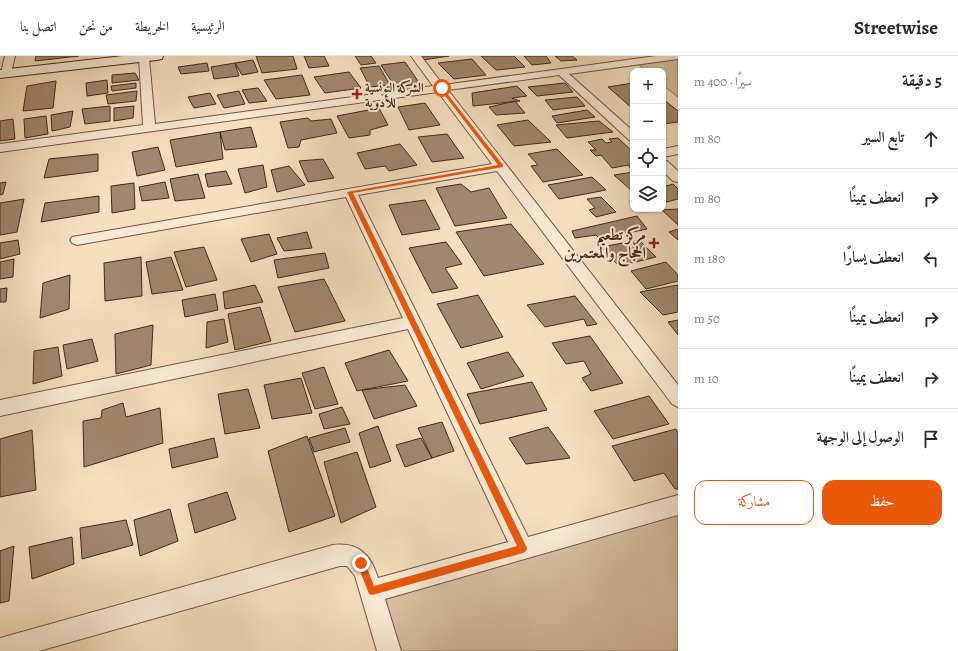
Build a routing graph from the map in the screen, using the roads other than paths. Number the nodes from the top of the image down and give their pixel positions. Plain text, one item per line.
1 (10, 56) edge
2 (416, 56) edge
3 (678, 56) edge
4 (151, 57) edge
5 (561, 72) junction
6 (3, 74) edge
7 (442, 88) junction
8 (149, 126) junction
9 (630, 134) edge
10 (0, 148) edge
11 (678, 150) edge
12 (666, 152) edge
13 (501, 166) junction
14 (666, 167) edge
15 (678, 178) edge
16 (350, 192) junction
17 (77, 240) dead end
18 (413, 322) junction
19 (678, 399) edge
20 (0, 408) edge
21 (678, 505) edge
22 (523, 548) junction
23 (372, 591) junction
24 (0, 650) edge
25 (388, 651) edge

1 - 6 street
2 - 7 street
3 - 5 street
4 - 6 main road
4 - 8 street
5 - 7 street
5 - 9 street
7 - 8 street
7 - 13 street
8 - 10 street
11 - 12 street
13 - 16 street
13 - 19 street
14 - 15 street
16 - 17 street
16 - 18 street
18 - 20 street
18 - 22 street
21 - 22 street
22 - 23 street
23 - 24 street
23 - 25 street

